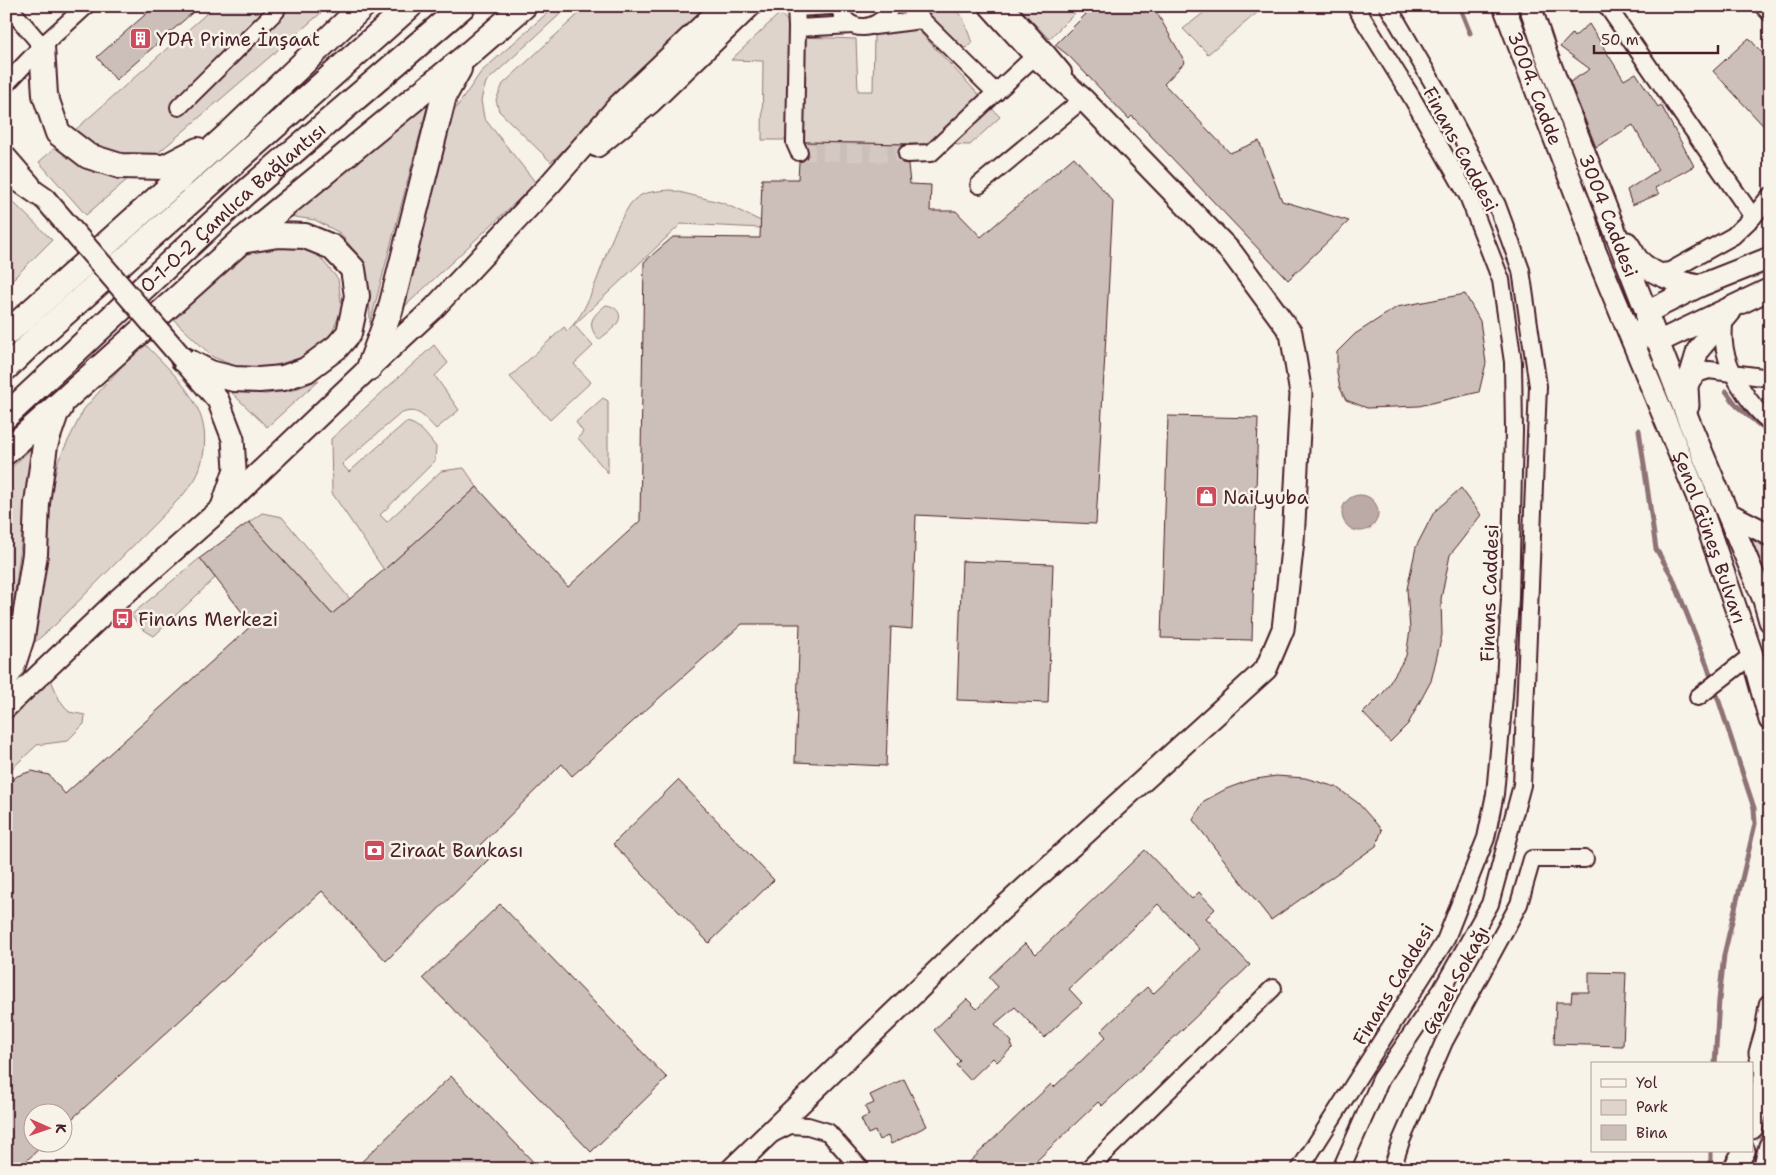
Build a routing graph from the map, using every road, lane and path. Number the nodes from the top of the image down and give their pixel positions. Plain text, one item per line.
1 (8, 6) edge
2 (86, 6) edge
3 (278, 6) edge
4 (363, 6) edge
5 (410, 6) edge
6 (463, 6) edge
7 (524, 6) edge
8 (723, 6) edge
9 (750, 6) edge
10 (832, 6) edge
11 (839, 6) edge
12 (891, 6) edge
13 (909, 6) edge
14 (990, 6) edge
15 (1005, 6) edge
16 (1355, 6) edge
17 (1388, 6) edge
18 (1504, 6) edge
19 (1530, 6) edge
20 (1607, 6) edge
21 (1763, 6) edge
22 (796, 7) edge
23 (1770, 13) edge
24 (922, 20) junction
25 (853, 25) junction
26 (872, 26) junction
27 (797, 28) junction
28 (42, 46) junction
29 (1036, 55) junction
30 (464, 58) junction
31 (6, 84) edge
32 (996, 92) junction
33 (1084, 99) junction
34 (180, 107) dead end
35 (229, 134) junction
36 (799, 152) dead end
37 (6, 154) edge
38 (907, 154) tunnel mouth
39 (6, 172) edge
40 (550, 184) junction
41 (979, 185) dead end
42 (1770, 196) edge
43 (45, 199) junction
44 (1610, 215) junction
45 (1753, 217) junction
46 (240, 242) junction
47 (1770, 258) edge
48 (1655, 273) junction
49 (1700, 286) junction
50 (1770, 289) edge
51 (1620, 309) junction
52 (1647, 312) junction
53 (1730, 312) junction
54 (15, 320) edge
55 (6, 334) edge
56 (1652, 338) junction
57 (1640, 358) junction
58 (182, 359) junction
59 (6, 368) edge
60 (369, 368) junction
61 (1732, 372) junction
62 (1770, 378) edge
63 (1687, 387) junction
64 (76, 390) junction
65 (6, 416) edge
66 (1770, 422) edge
67 (1690, 424) junction
68 (6, 452) edge
69 (223, 507) junction
70 (1729, 514) junction
71 (1770, 535) edge
72 (1770, 621) edge
73 (1752, 656) junction
74 (6, 677) edge
75 (1698, 698) dead end
76 (6, 707) edge
77 (1770, 720) edge
78 (1585, 859) dead end
79 (1273, 988) dead end
80 (1770, 1005) edge
81 (1769, 1063) edge
82 (1754, 1120) edge
83 (766, 1137) junction
84 (1770, 1146) edge
85 (1743, 1152) edge
86 (732, 1169) edge
87 (861, 1169) edge
88 (1088, 1169) edge
89 (1300, 1169) edge
90 (1340, 1169) edge
91 (1392, 1169) edge
92 (1734, 1169) edge
93 (1764, 1169) edge

1 - 28 street
2 - 28 street
3 - 34 street
4 - 35 highway
5 - 59 highway, O-1-O-2 Çamlıca Bağlantısı
6 - 65 highway, O-1-O-2 Çamlıca Bağlantısı
7 - 30 highway
8 - 40 main road
9 - 40 main road
10 - 22 street
11 - 25 street
12 - 26 street
13 - 24 street
14 - 29 main road
15 - 33 street
16 - 89 street, Finans Caddesi
17 - 90 street, Finans Caddesi
18 - 51 main road, 3004. Cadde
19 - 44 main road, 3004 Caddesi
20 - 45 street
21 - 23 street
22 - 27 street
24 - 26 street
24 - 32 street
25 - 26 street
25 - 27 street
27 - 36 street
28 - 31 street
28 - 35 highway
29 - 32 street
29 - 33 main road
30 - 46 highway
30 - 60 highway
32 - 38 street
33 - 41 street
33 - 83 main road
35 - 54 highway
37 - 43 street
39 - 43 main road
40 - 60 main road
42 - 45 street
43 - 58 main road, bridge
44 - 48 main road
44 - 52 main road, 3004 Caddesi
45 - 48 street
46 - 58 highway
46 - 64 highway
47 - 49 main road
48 - 49 main road
49 - 52 main road
50 - 53 main road
51 - 56 main road
51 - 57 main road
52 - 56 main road
53 - 56 main road
53 - 61 street
53 - 63 main road
54 - 55 highway
56 - 57 main road
56 - 67 main road
57 - 73 main road, Şenol Güneş Bulvarı
58 - 69 main road
60 - 69 main road
61 - 62 street
61 - 63 street
61 - 66 street
63 - 67 main road
64 - 68 highway
64 - 74 highway
67 - 70 main road, Şenol Güneş Bulvarı
69 - 76 main road
70 - 71 main road
70 - 72 main road, Şenol Güneş Bulvarı
73 - 75 street
73 - 77 main road, Şenol Güneş Bulvarı
78 - 91 street, Gazel Sokağı
79 - 88 street
80 - 81 main road
81 - 82 main road
83 - 86 main road
83 - 87 street
84 - 93 main road
85 - 92 main road

